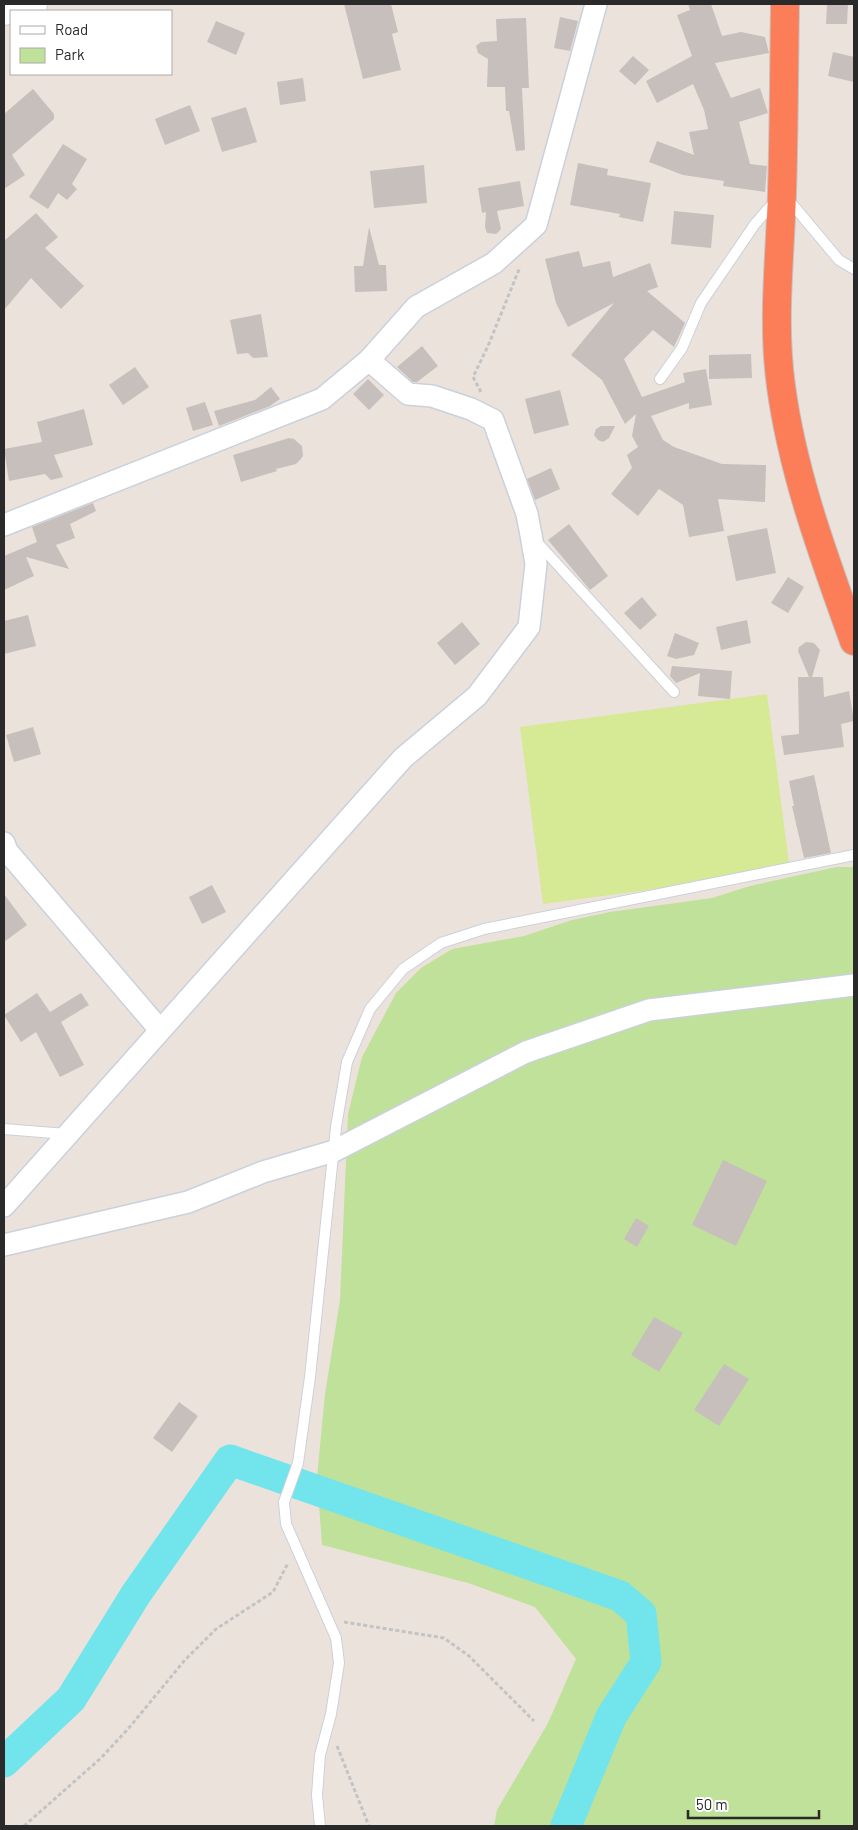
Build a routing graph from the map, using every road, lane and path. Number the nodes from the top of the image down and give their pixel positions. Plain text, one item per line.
1 (33, 4) edge
2 (596, 4) edge
3 (785, 4) edge
4 (4, 11) edge
5 (782, 193) junction
6 (522, 259) dead end
7 (854, 269) edge
8 (369, 360) junction
9 (660, 379) dead end
10 (493, 420) junction
11 (4, 525) edge
12 (531, 535) junction
13 (854, 641) edge
14 (674, 692) dead end
15 (4, 843) edge
16 (854, 855) edge
17 (854, 986) edge
18 (160, 1030) junction
19 (4, 1129) edge
20 (66, 1134) junction
21 (334, 1151) junction
22 (4, 1206) edge
23 (4, 1245) edge
24 (297, 1550) junction
25 (329, 1620) junction
26 (331, 1714) junction
27 (534, 1721) dead end
28 (24, 1826) edge
29 (320, 1826) edge
30 (369, 1826) edge

1 - 4 street
2 - 8 street
3 - 5 highway
5 - 7 lane
5 - 9 lane
5 - 13 highway
6 - 10 path
8 - 10 street
8 - 11 street
10 - 12 street
12 - 14 lane
12 - 18 street
15 - 18 street
16 - 21 lane
17 - 21 street
18 - 20 street
19 - 20 lane
20 - 22 street
21 - 23 street
21 - 24 lane
24 - 25 lane
24 - 28 path
25 - 26 lane
25 - 27 path
26 - 29 lane
26 - 30 path

